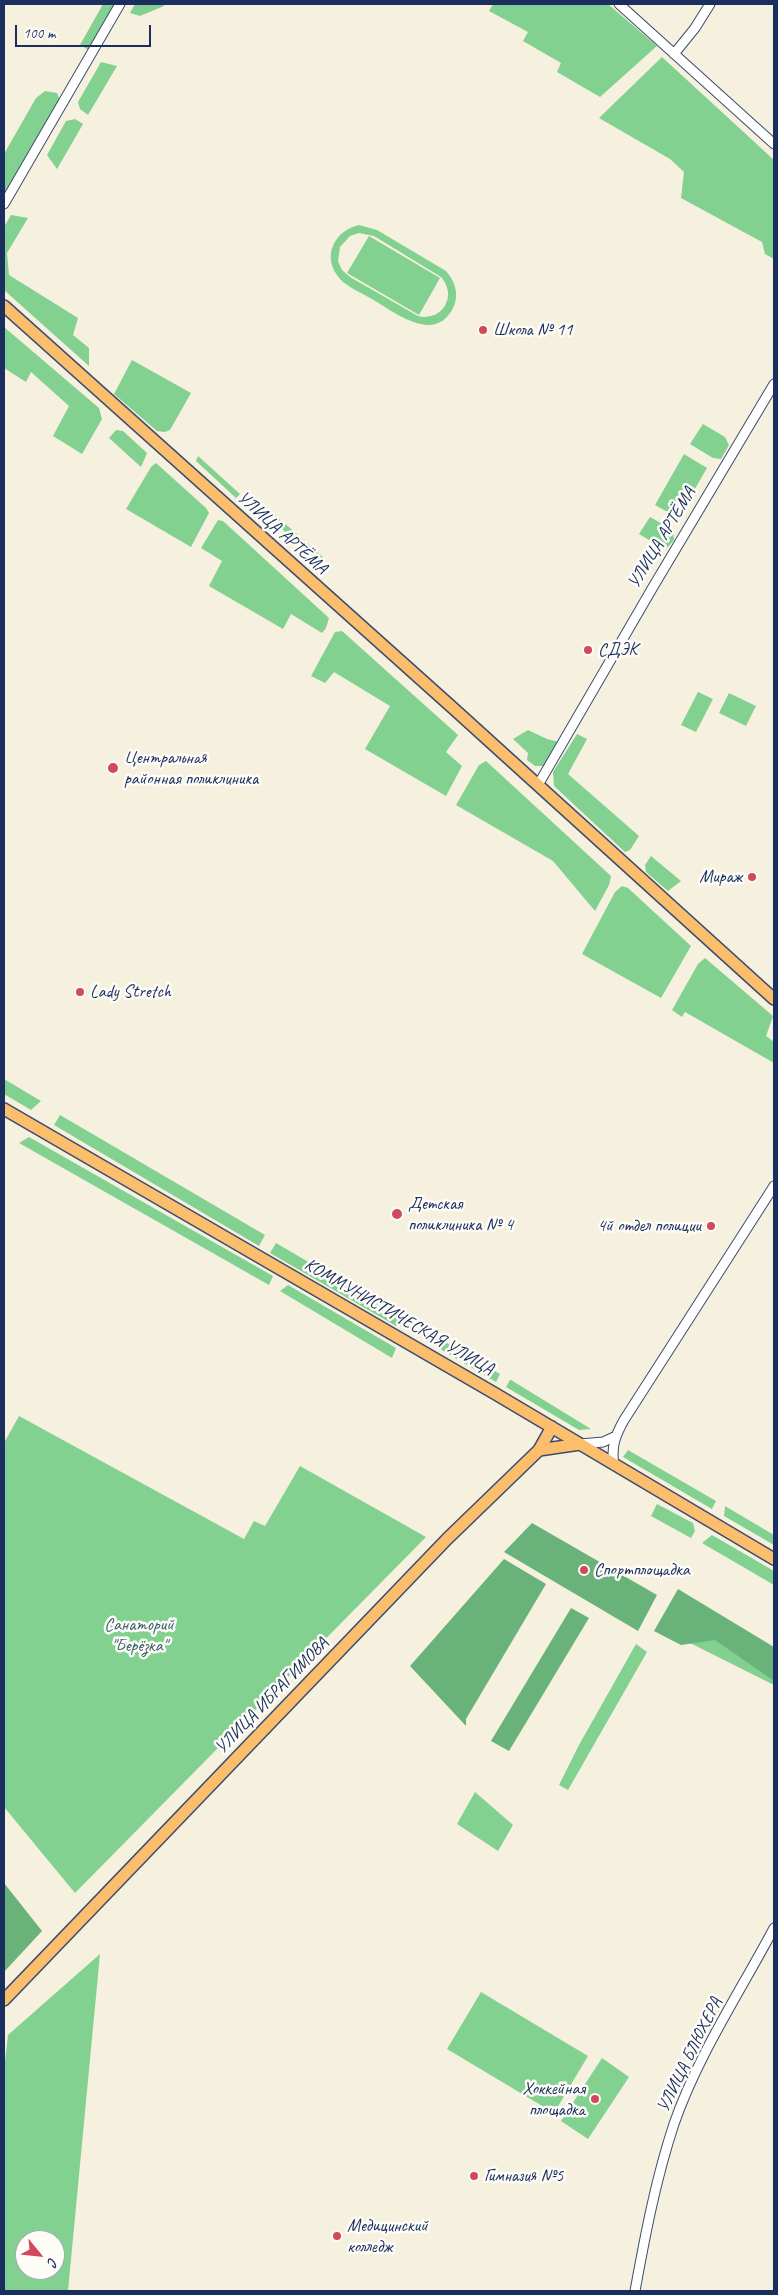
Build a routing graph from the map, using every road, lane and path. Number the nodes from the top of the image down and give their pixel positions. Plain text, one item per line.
1 (120, 4) edge
2 (619, 4) edge
3 (710, 4) edge
4 (674, 54) junction
5 (773, 141) edge
6 (4, 204) edge
7 (4, 306) edge
8 (774, 384) edge
9 (538, 785) junction
10 (774, 999) edge
11 (4, 1109) edge
12 (774, 1186) edge
13 (552, 1427) junction
14 (614, 1438) junction
15 (580, 1444) junction
16 (539, 1450) junction
17 (614, 1465) junction
18 (774, 1559) edge
19 (774, 1928) edge
20 (4, 2000) edge
21 (635, 2291) edge

1 - 6 street
2 - 4 street
3 - 4 street
4 - 5 street
7 - 9 main road, УЛИЦА АРТЁМА
8 - 9 street, УЛИЦА АРТЁМА
9 - 10 main road, УЛИЦА АРТЁМА
11 - 13 main road, КОММУНИСТИЧЕСКАЯ УЛИЦА
12 - 14 street
13 - 15 main road, КОММУНИСТИЧЕСКАЯ УЛИЦА
13 - 16 main road, УЛИЦА ИБРАГИМОВА
14 - 15 street
14 - 17 street
15 - 16 main road
15 - 17 main road, КОММУНИСТИЧЕСКАЯ УЛИЦА
16 - 20 main road, УЛИЦА ИБРАГИМОВА
17 - 18 main road, КОММУНИСТИЧЕСКАЯ УЛИЦА
19 - 21 street, УЛИЦА БЛЮХЕРА

